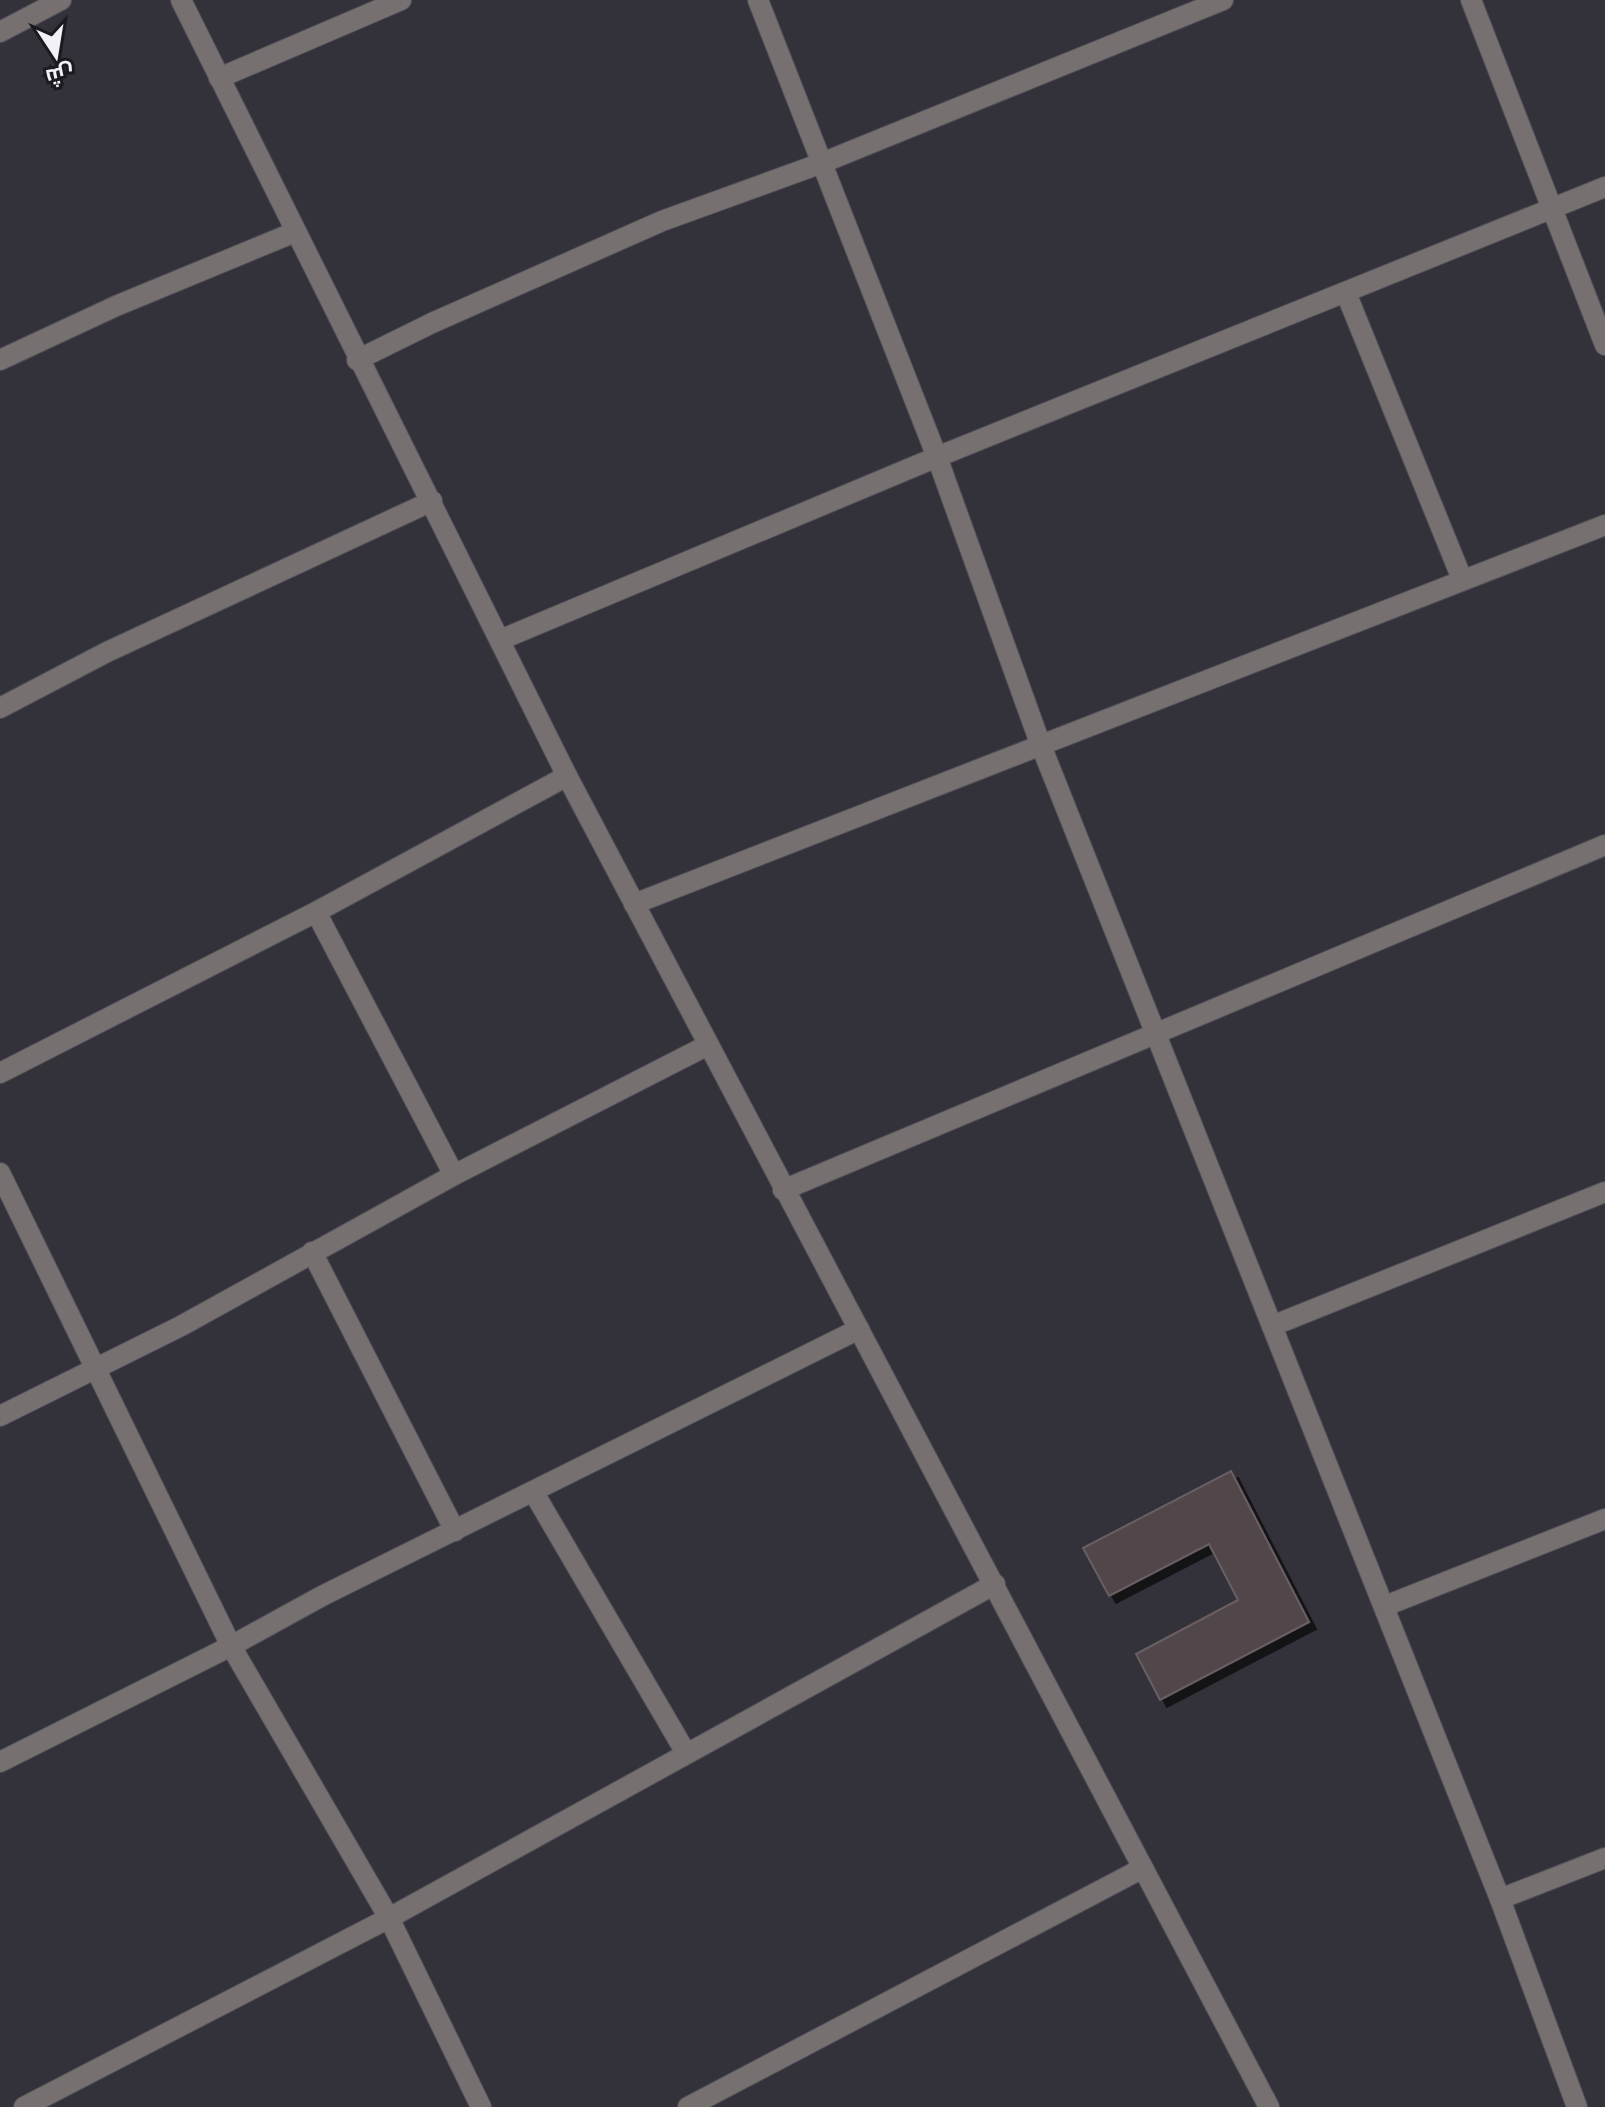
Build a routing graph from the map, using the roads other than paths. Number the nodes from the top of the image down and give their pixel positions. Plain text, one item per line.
1 (61, 0) edge
2 (181, 0) edge
3 (401, 0) edge
4 (758, 0) edge
5 (1223, 0) edge
6 (1471, 0) edge
7 (0, 32) edge
8 (219, 78) junction
9 (822, 163) junction
10 (1605, 187) edge
11 (1552, 210) junction
12 (295, 232) junction
13 (1346, 293) junction
14 (1605, 345) edge
15 (0, 360) edge
16 (357, 360) junction
17 (937, 457) junction
18 (432, 501) junction
19 (1605, 525) edge
20 (1462, 579) junction
21 (500, 640) junction
22 (0, 708) edge
23 (1040, 743) junction
24 (567, 776) junction
25 (1605, 845) edge
26 (634, 904) junction
27 (316, 912) junction
28 (1156, 1035) junction
29 (708, 1045) junction
30 (0, 1073) edge
31 (0, 1173) edge
32 (454, 1175) junction
33 (783, 1190) junction
34 (1605, 1192) edge
35 (312, 1252) junction
36 (1272, 1326) junction
37 (859, 1329) junction
38 (93, 1368) junction
39 (0, 1416) edge
40 (534, 1493) junction
41 (1605, 1519) edge
42 (455, 1531) junction
43 (995, 1584) junction
44 (1385, 1606) junction
45 (231, 1646) junction
46 (686, 1753) junction
47 (0, 1762) edge
48 (1605, 1858) edge
49 (1143, 1868) junction
50 (1500, 1899) junction
51 (389, 1918) junction
52 (24, 2107) edge
53 (481, 2107) edge
54 (688, 2107) edge
55 (1269, 2107) edge
56 (1577, 2107) edge

1 - 7 street
2 - 8 street
3 - 8 street
4 - 9 street
5 - 9 street
6 - 11 street
8 - 12 street
9 - 16 street
9 - 17 street
10 - 11 street
11 - 13 street
11 - 14 street
12 - 15 street
12 - 16 street
13 - 17 street
13 - 20 street
16 - 18 street
17 - 21 street
17 - 23 street
18 - 21 street
18 - 22 street
19 - 20 street
20 - 23 street
21 - 24 street
23 - 26 street
23 - 28 street
24 - 26 street
24 - 27 street
25 - 28 street
26 - 29 street
27 - 30 street
27 - 32 street
28 - 33 street
28 - 36 street
29 - 32 street
29 - 33 street
31 - 38 street
32 - 35 street
33 - 37 street
34 - 36 street
35 - 38 street
35 - 42 street
36 - 44 street
37 - 40 street
37 - 43 street
38 - 39 street
38 - 45 street
40 - 42 street
40 - 46 street
41 - 44 street
42 - 45 street
43 - 46 street
43 - 49 street
44 - 50 street
45 - 47 street
45 - 51 street
46 - 51 street
48 - 50 street
49 - 54 street
49 - 55 street
50 - 56 street
51 - 52 street
51 - 53 street

